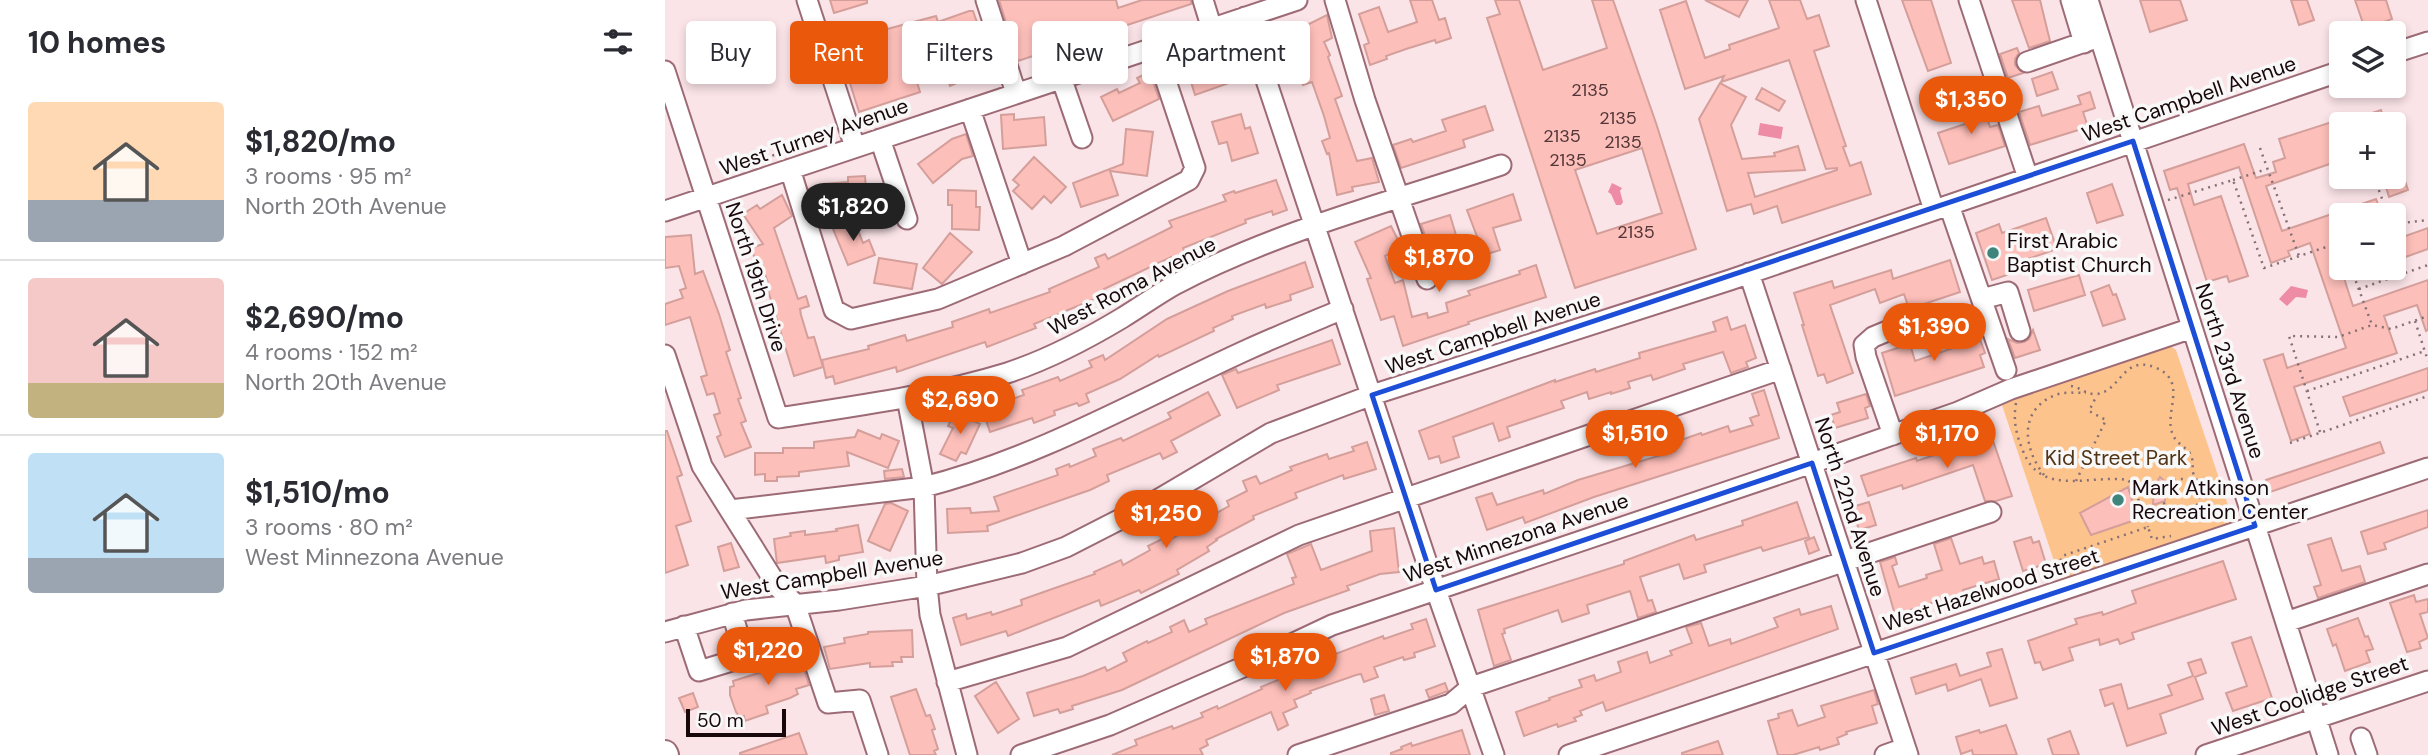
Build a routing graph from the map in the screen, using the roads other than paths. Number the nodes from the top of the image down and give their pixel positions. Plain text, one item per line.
1 (807, 0) edge
2 (986, 0) edge
3 (1203, 0) edge
4 (1297, 0) edge
5 (1335, 0) edge
6 (1866, 0) edge
7 (1969, 0) edge
8 (2071, 0) edge
9 (2088, 0) edge
10 (1245, 18) junction
11 (1210, 21) edge
12 (1236, 21) edge
13 (2092, 40) junction
14 (2428, 41) edge
15 (2406, 49) edge
16 (2027, 62) dead end
17 (665, 71) edge
18 (2329, 76) edge
19 (1048, 84) edge
20 (1063, 84) edge
21 (1167, 84) edge
22 (1016, 93) junction
23 (970, 108) junction
24 (1082, 138) dead end
25 (880, 139) junction
26 (2133, 141) junction
27 (855, 147) junction
28 (1501, 165) dead end
29 (790, 169) junction
30 (2028, 178) junction
31 (705, 198) junction
32 (1399, 199) junction
33 (1942, 207) junction
34 (665, 211) edge
35 (907, 219) dead end
36 (1316, 226) junction
37 (1022, 264) junction
38 (1749, 273) junction
39 (1427, 279) dead end
40 (1982, 299) junction
41 (1343, 309) junction
42 (1902, 325) dead end
43 (2192, 328) junction
44 (2020, 331) dead end
45 (665, 355) edge
46 (1781, 369) junction
47 (2006, 370) dead end
48 (1372, 395) junction
49 (907, 398) junction
50 (778, 418) joint
51 (1893, 435) junction
52 (1812, 464) junction
53 (2428, 468) edge
54 (924, 487) junction
55 (1406, 498) junction
56 (730, 510) junction
57 (1991, 512) dead end
58 (2255, 526) junction
59 (1844, 561) junction
60 (2428, 574) edge
61 (927, 586) junction
62 (1436, 590) junction
63 (795, 604) junction
64 (732, 613) junction
65 (2286, 622) junction
66 (674, 629) edge
67 (1874, 653) junction
68 (2428, 681) edge
69 (947, 682) junction
70 (1471, 687) junction
71 (2317, 718) junction
72 (1907, 751) edge
73 (878, 755) edge
74 (967, 755) edge
75 (1021, 755) edge
76 (1298, 755) edge
77 (1494, 755) edge
78 (1569, 755) edge
79 (1885, 755) edge
80 (2206, 755) edge
81 (2328, 755) edge

1 - 27 street
2 - 22 street
3 - 11 street
4 - 10 street, West Turney Avenue
5 - 32 street
6 - 33 street
7 - 30 street
8 - 13 street
9 - 13 street, North 23rd Avenue
10 - 12 street, West Turney Avenue
10 - 36 street
13 - 16 street
13 - 26 street, North 23rd Avenue
14 - 15 street
17 - 31 street, North 19th Drive
18 - 26 street, West Campbell Avenue
19 - 22 street, West Turney Avenue
20 - 24 street
21 - 37 street
22 - 23 street, West Turney Avenue
23 - 25 street, West Turney Avenue
23 - 37 street
25 - 27 street, West Turney Avenue
25 - 35 street
26 - 30 street, West Campbell Avenue
26 - 43 street, North 23rd Avenue
27 - 29 street, West Turney Avenue
28 - 32 street, West Roma Avenue
29 - 31 street, West Turney Avenue
29 - 37 street
30 - 33 street, West Campbell Avenue
31 - 34 street, West Turney Avenue
31 - 50 street, North 19th Drive
32 - 36 street, West Roma Avenue
32 - 39 street
33 - 38 street, West Campbell Avenue
33 - 40 street
36 - 41 street
36 - 49 street, West Roma Avenue
38 - 46 street, North 22nd Avenue
38 - 48 street, West Campbell Avenue
40 - 44 street
40 - 47 street
41 - 48 street
41 - 54 street
42 - 51 street
43 - 51 street, West Minnezona Avenue
43 - 58 street, North 23rd Avenue
45 - 56 street
46 - 52 street, North 22nd Avenue
46 - 55 street
48 - 55 street
48 - 61 street, West Campbell Avenue
49 - 50 street, West Roma Avenue
49 - 54 street
51 - 52 street, West Minnezona Avenue
52 - 59 street, North 22nd Avenue
52 - 62 street, West Minnezona Avenue
53 - 58 street, West Hazelwood Street
54 - 56 street
54 - 61 street
55 - 62 street
55 - 69 street
56 - 63 street
57 - 59 street
58 - 65 street, North 23rd Avenue
58 - 67 street, West Hazelwood Street
59 - 67 street, North 22nd Avenue
59 - 70 street
60 - 65 street
61 - 63 street, West Campbell Avenue
61 - 69 street
62 - 70 street
62 - 75 street, West Minnezona Avenue
63 - 64 street, West Campbell Avenue
63 - 73 street
64 - 66 street, West Campbell Avenue
64 - 66 street
65 - 71 street, North 23rd Avenue
67 - 72 street, North 22nd Avenue
67 - 78 street, West Hazelwood Street
68 - 71 street, West Coolidge Street
69 - 74 street
70 - 76 street
70 - 77 street
71 - 80 street, West Coolidge Street
71 - 81 street, North 23rd Avenue
72 - 79 street

